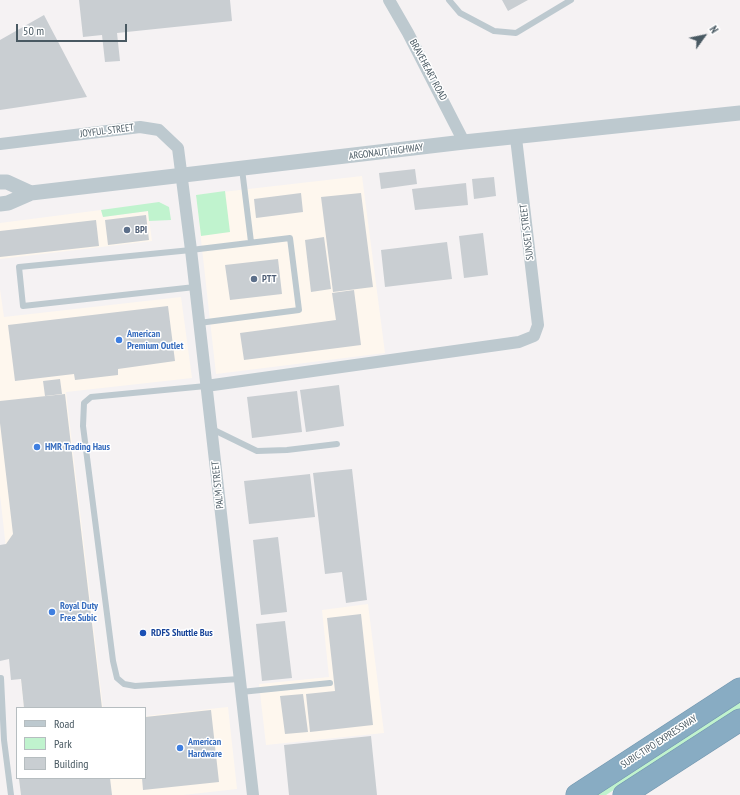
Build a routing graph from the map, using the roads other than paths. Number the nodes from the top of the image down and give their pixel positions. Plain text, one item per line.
1 (389, 0) edge
2 (449, 0) edge
3 (571, 0) edge
4 (740, 113) edge
5 (516, 138) junction
6 (464, 142) junction
7 (0, 144) edge
8 (242, 169) junction
9 (182, 176) junction
10 (0, 182) edge
11 (31, 193) junction
12 (0, 204) edge
13 (251, 242) junction
14 (191, 250) junction
15 (195, 286) junction
16 (199, 323) junction
17 (206, 386) junction
18 (211, 429) junction
19 (337, 444) dead end
20 (0, 678) edge
21 (239, 679) junction
22 (330, 683) dead end
23 (740, 689) edge
24 (241, 692) junction
25 (740, 720) edge
26 (11, 795) edge
27 (253, 795) edge
28 (577, 795) edge
29 (624, 795) edge

1 - 6 street, BRAVEHEART ROAD
2 - 3 lane
4 - 5 street, ARGONAUT HIGHWAY
5 - 6 street, ARGONAUT HIGHWAY
5 - 17 street, SUNSET STREET
6 - 8 street, ARGONAUT HIGHWAY
7 - 9 street, JOYFUL STREET
8 - 9 street, ARGONAUT HIGHWAY
8 - 13 lane
9 - 11 street, ARGONAUT HIGHWAY
9 - 14 street, PALM STREET
10 - 11 street
11 - 12 street, ARGONAUT HIGHWAY
13 - 14 lane
13 - 16 lane
14 - 15 street, PALM STREET
14 - 15 lane
15 - 16 street, PALM STREET
16 - 17 street, PALM STREET
17 - 18 street, PALM STREET
17 - 21 lane
18 - 19 lane
18 - 21 street, PALM STREET
20 - 26 lane
21 - 24 street, PALM STREET
22 - 24 lane
23 - 28 highway, SUBIC-TIPO EXPRESSWAY
24 - 27 street, PALM STREET
25 - 29 highway

